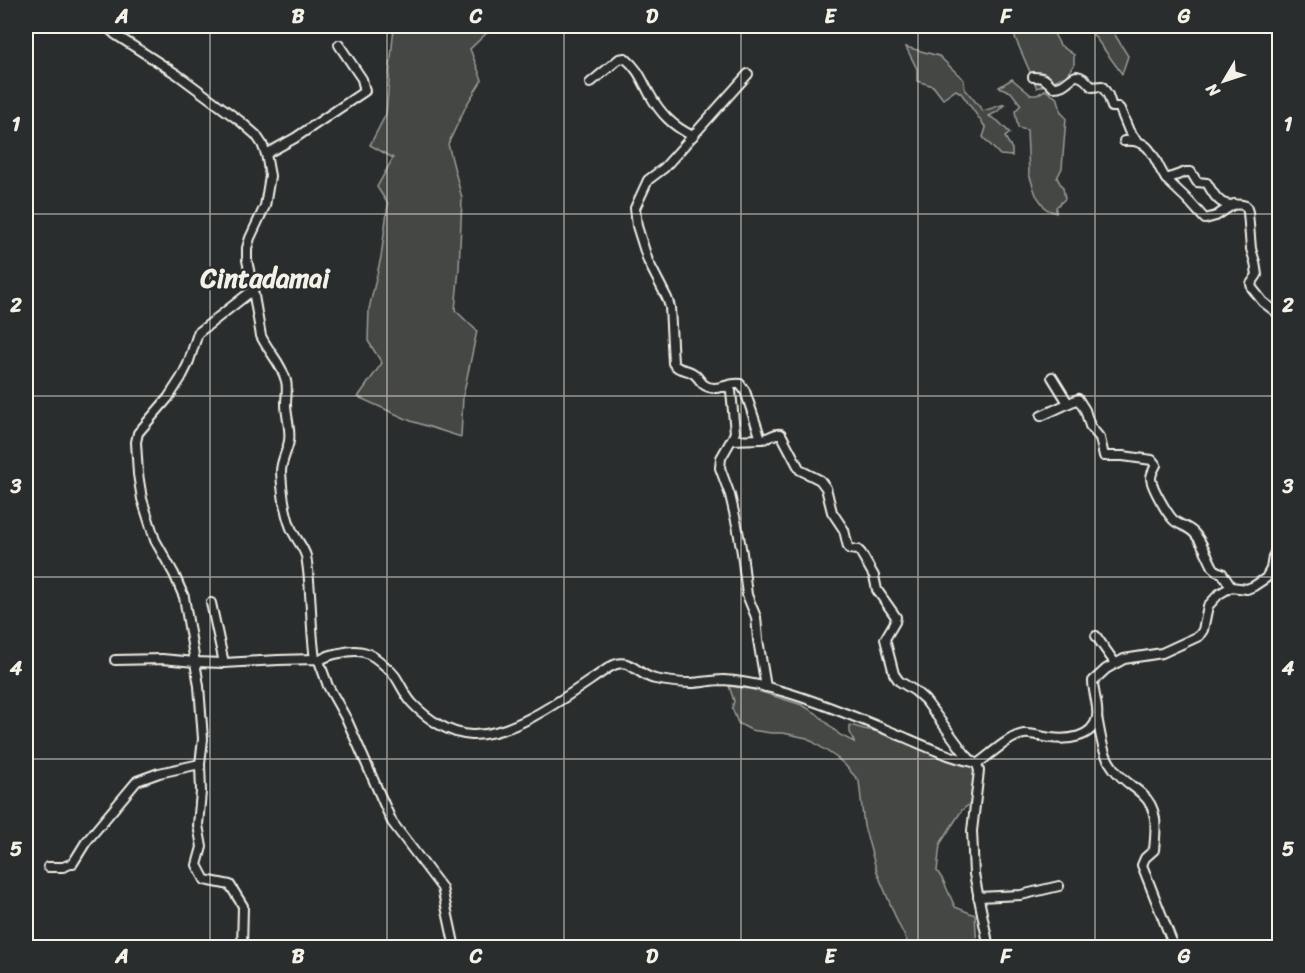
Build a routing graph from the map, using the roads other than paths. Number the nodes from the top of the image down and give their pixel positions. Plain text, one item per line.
1 (105, 26) edge
2 (339, 45) dead end
3 (748, 74) dead end
4 (1033, 77) dead end
5 (590, 83) dead end
6 (693, 136) junction
7 (1124, 141) dead end
8 (1138, 142) junction
9 (266, 154) junction
10 (1166, 179) junction
11 (1234, 204) junction
12 (253, 290) junction
13 (1280, 315) edge
14 (1052, 377) dead end
15 (718, 388) junction
16 (1068, 403) junction
17 (1041, 416) dead end
18 (761, 438) junction
19 (732, 440) junction
20 (1280, 540) edge
21 (1231, 587) junction
22 (212, 603) dead end
23 (1096, 636) dead end
24 (115, 660) dead end
25 (317, 660) junction
26 (195, 662) junction
27 (224, 663) junction
28 (1115, 663) junction
29 (766, 687) junction
30 (1097, 717) junction
31 (975, 763) junction
32 (200, 764) junction
33 (48, 867) dead end
34 (1059, 886) dead end
35 (978, 897) junction
36 (242, 948) edge
37 (455, 948) edge
38 (989, 948) edge
39 (1168, 948) edge

1 - 9 street
2 - 9 street
3 - 6 street
4 - 8 street
5 - 6 street
6 - 15 street
7 - 8 street
8 - 10 street
9 - 12 street
10 - 11 street
10 - 11 street
11 - 13 street
12 - 25 street
12 - 26 street
14 - 16 street
15 - 18 street
15 - 19 street
16 - 17 street
16 - 21 street
18 - 19 street
18 - 31 street
19 - 29 street
20 - 21 street
21 - 28 street
22 - 27 street
23 - 28 street
24 - 26 street
25 - 27 street
25 - 29 street
25 - 37 street
26 - 27 street
26 - 32 street
28 - 30 street
29 - 31 street
30 - 31 street
30 - 39 street
31 - 35 street
32 - 33 street
32 - 36 street
34 - 35 street
35 - 38 street

